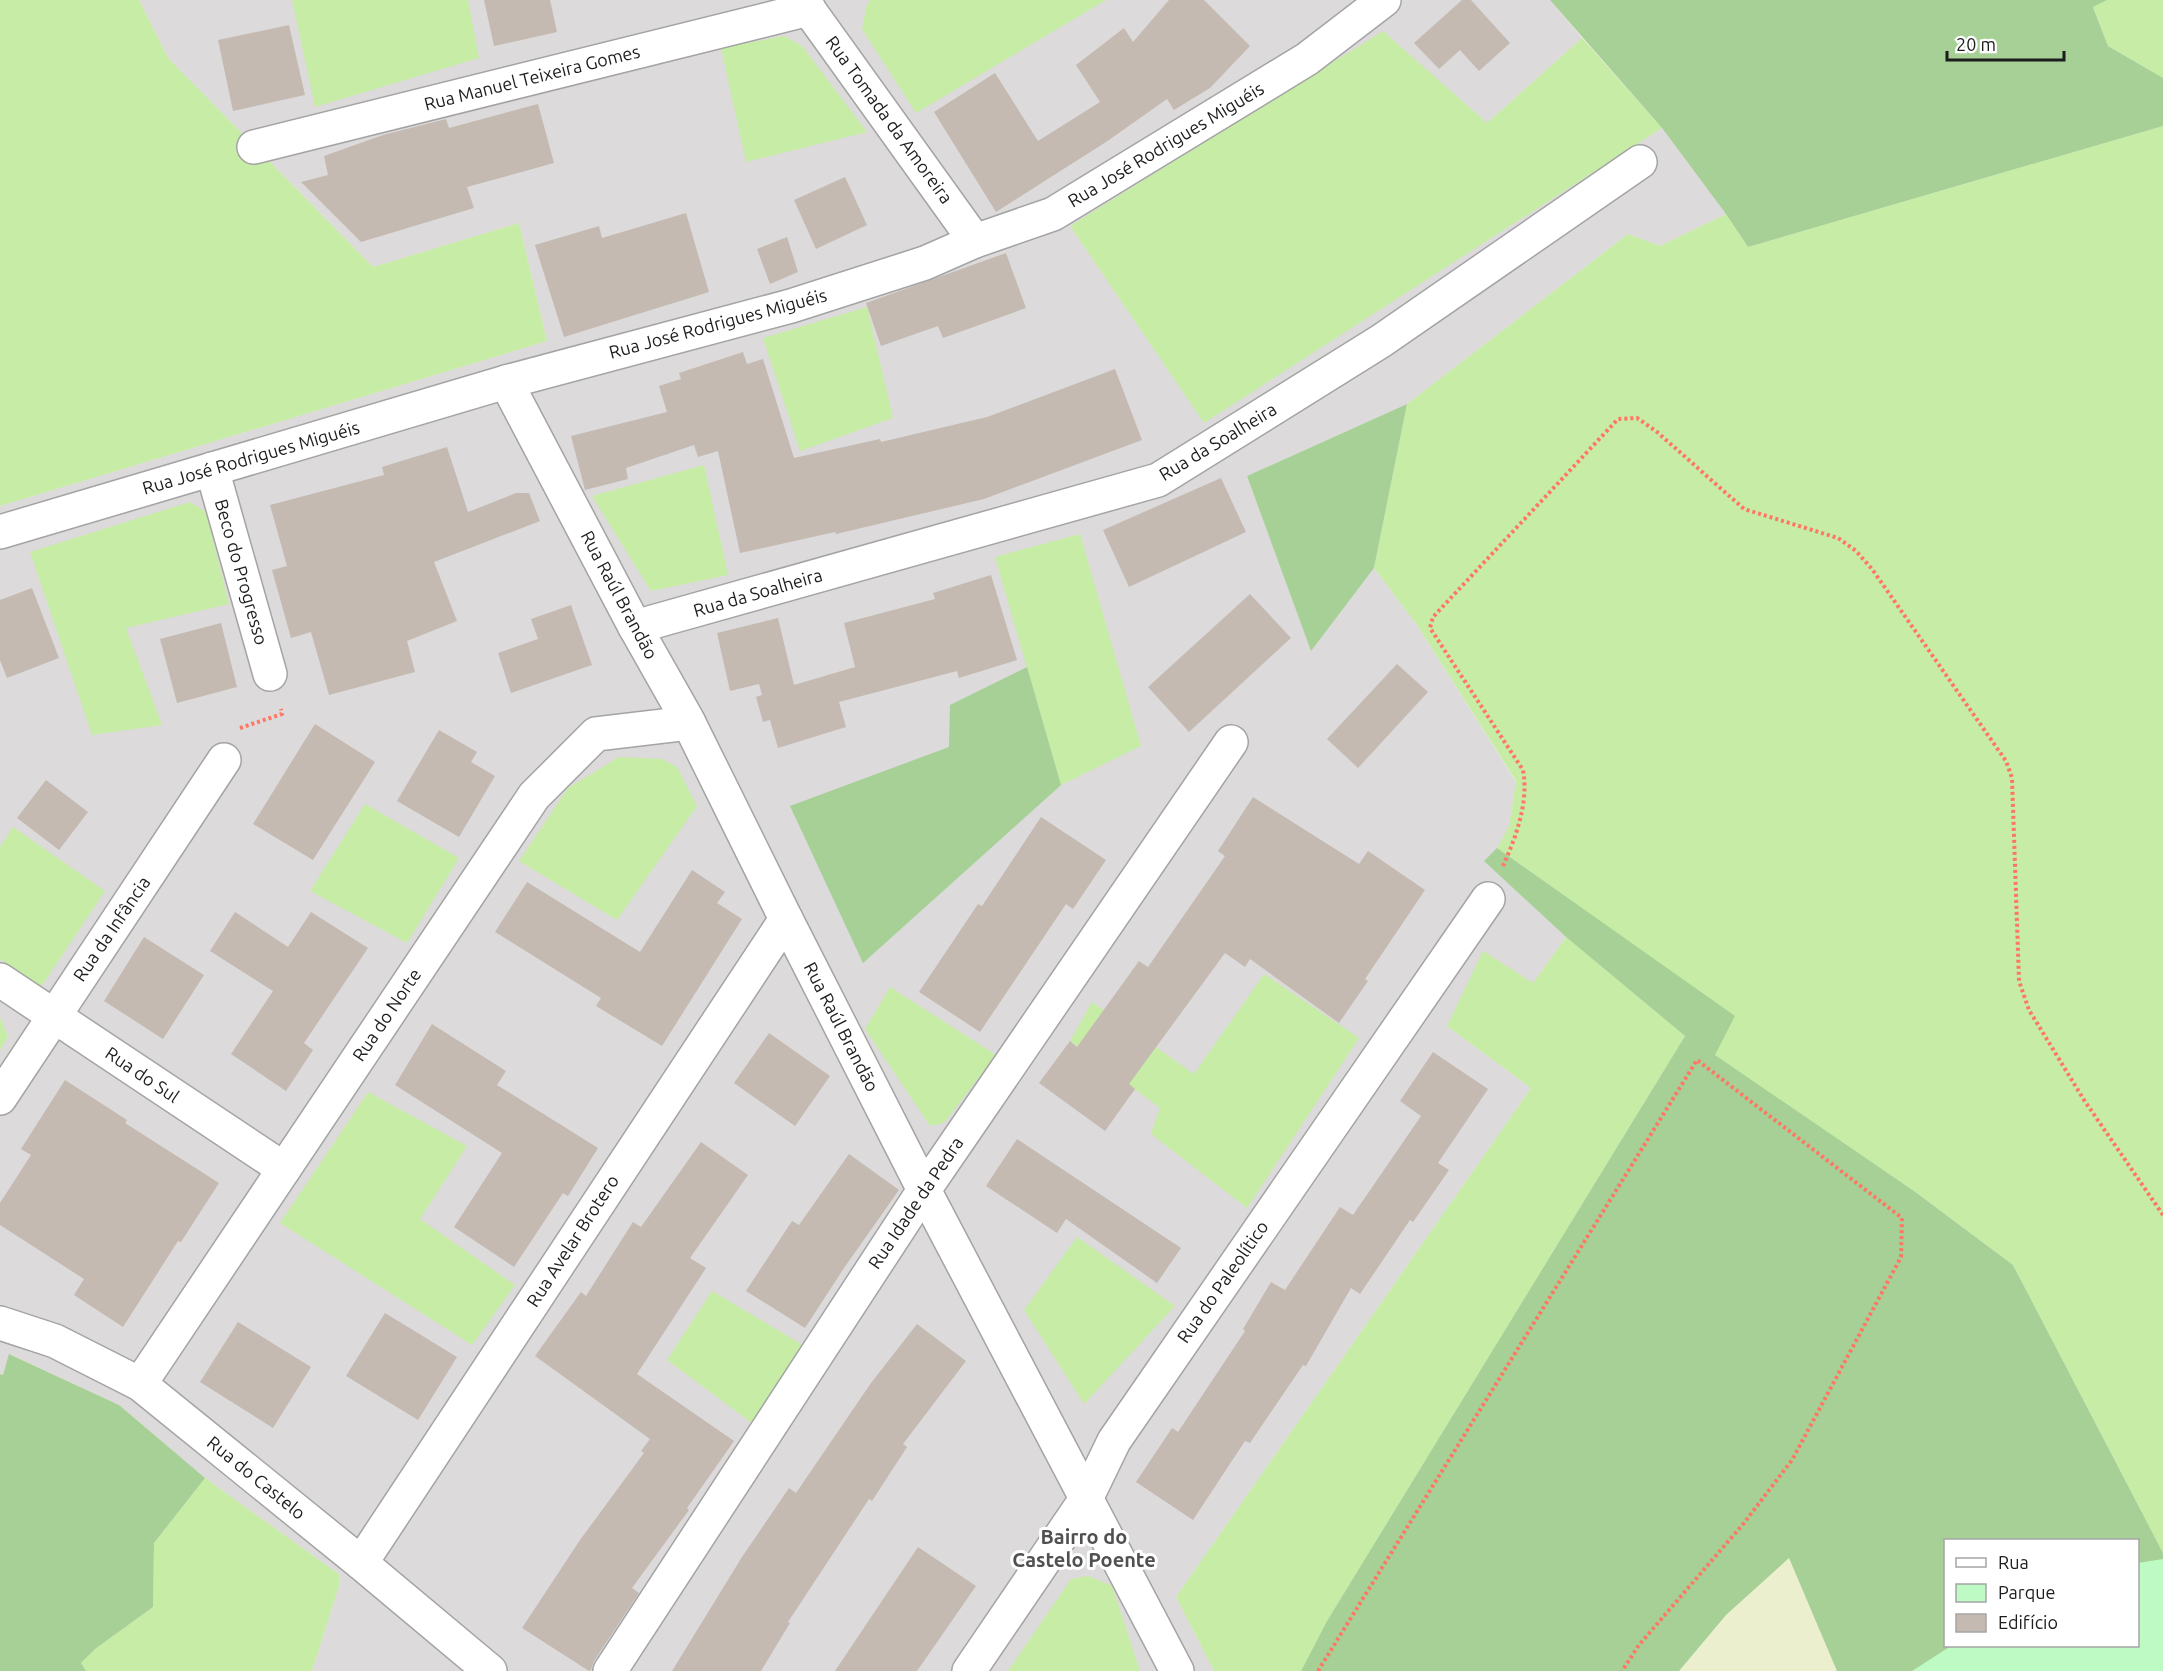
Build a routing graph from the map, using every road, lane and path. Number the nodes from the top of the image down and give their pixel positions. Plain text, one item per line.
1 (1384, 0) edge
2 (817, 7) edge
3 (254, 147) dead end
4 (1640, 162) dead end
5 (975, 241) junction
6 (507, 382) junction
7 (212, 469) junction
8 (0, 532) edge
9 (635, 627) junction
10 (270, 674) joint
11 (689, 723) junction
12 (1231, 742) dead end
13 (224, 760) joint
14 (1488, 899) joint
15 (786, 919) junction
16 (0, 980) edge
17 (53, 1016) junction
18 (0, 1098) edge
19 (284, 1169) junction
20 (924, 1190) junction
21 (2163, 1215) edge
22 (0, 1323) edge
23 (140, 1384) junction
24 (1086, 1499) junction
25 (361, 1563) junction
26 (490, 1671) edge
27 (610, 1671) edge
28 (969, 1671) edge
29 (1177, 1671) edge
30 (1318, 1671) edge
31 (1622, 1671) edge

1 - 5 street, Rua José Rodrigues Miguéis
2 - 3 street, Rua Manuel Teixeira Gomes
2 - 5 street, Rua Tomada da Amoreira
4 - 9 street, Rua da Soalheira
5 - 6 street, Rua José Rodrigues Miguéis
6 - 7 street, Rua José Rodrigues Miguéis
6 - 9 street, Rua Raúl Brandão
7 - 8 street, Rua José Rodrigues Miguéis
7 - 10 street, Beco do Progresso
9 - 11 street, Rua Raúl Brandão
10 - 13 path
11 - 15 street, Rua Raúl Brandão
11 - 19 street, Rua do Norte
12 - 20 street, Rua Idade da Pedra
13 - 17 street, Rua da Infância
14 - 21 path
14 - 24 street, Rua do Paleolítico
15 - 20 street, Rua Raúl Brandão
15 - 25 street, Rua Avelar Brotero
16 - 17 street, Rua do Sul
17 - 18 street, Rua da Infância
17 - 19 street, Rua do Sul
19 - 23 street, Rua do Norte
20 - 24 street, Rua Raúl Brandão
20 - 27 street, Rua Idade da Pedra
22 - 23 street, Rua do Castelo
23 - 25 street, Rua do Castelo
24 - 28 street, Rua do Paleolítico
24 - 29 street, Rua Raúl Brandão
25 - 26 street, Rua do Castelo
30 - 31 path

